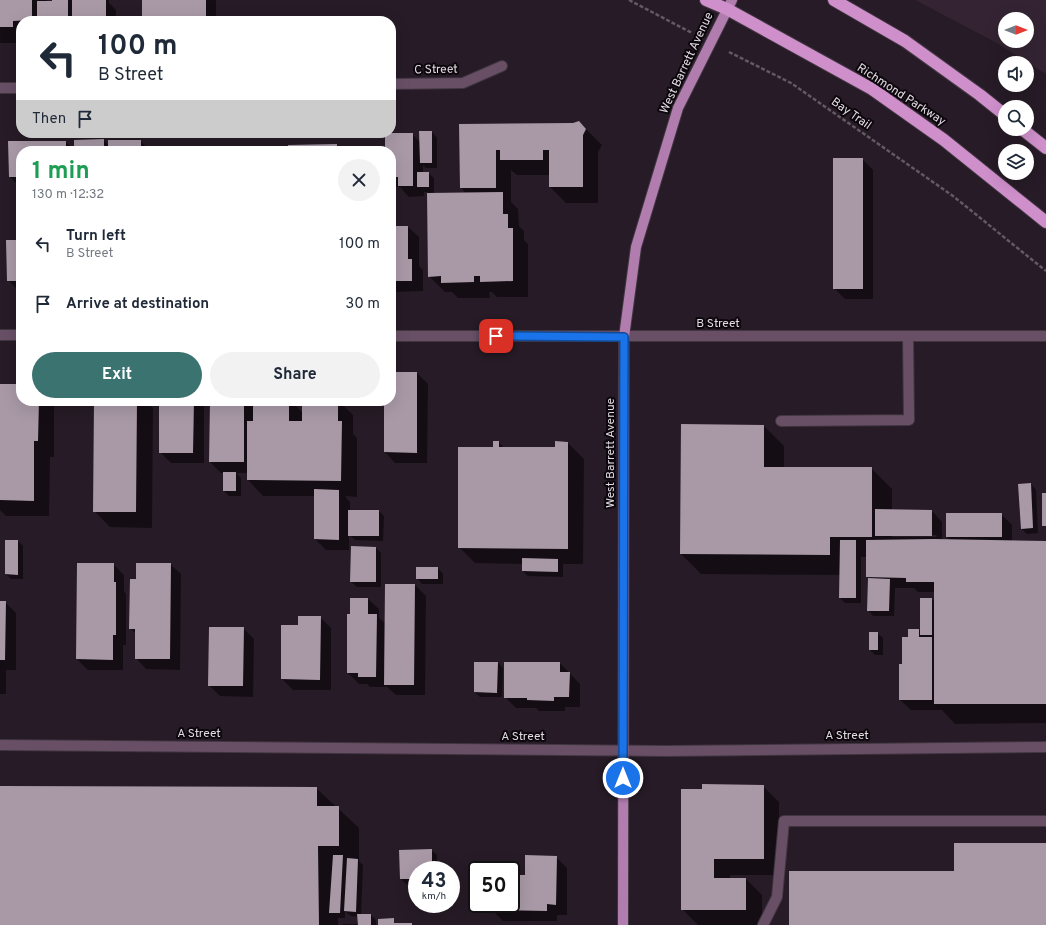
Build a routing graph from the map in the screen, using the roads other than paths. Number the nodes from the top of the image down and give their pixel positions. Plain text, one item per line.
1 (706, 0) edge
2 (834, 0) edge
3 (730, 5) edge
4 (502, 66) dead end
5 (396, 84) edge
6 (0, 88) edge
7 (16, 88) edge
8 (998, 109) edge
9 (1031, 136) edge
10 (1046, 148) edge
11 (1046, 222) edge
12 (0, 335) edge
13 (16, 335) edge
14 (396, 336) edge
15 (908, 336) junction
16 (1046, 336) edge
17 (624, 337) junction
18 (782, 421) dead end
19 (0, 745) edge
20 (1046, 747) edge
21 (623, 750) junction
22 (1046, 820) edge
23 (623, 925) edge
24 (763, 925) edge

1 - 3 highway, Richmond Parkway
2 - 8 highway
3 - 11 highway, Richmond Parkway
3 - 17 main road, West Barrett Avenue
4 - 5 street, C Street
6 - 7 street
9 - 10 highway
12 - 13 street
14 - 17 street, B Street
15 - 16 street, B Street
15 - 17 street, B Street
15 - 18 street
17 - 21 main road, West Barrett Avenue
19 - 21 street, A Street
20 - 21 street, A Street
21 - 23 main road, West Barrett Avenue
22 - 24 street

